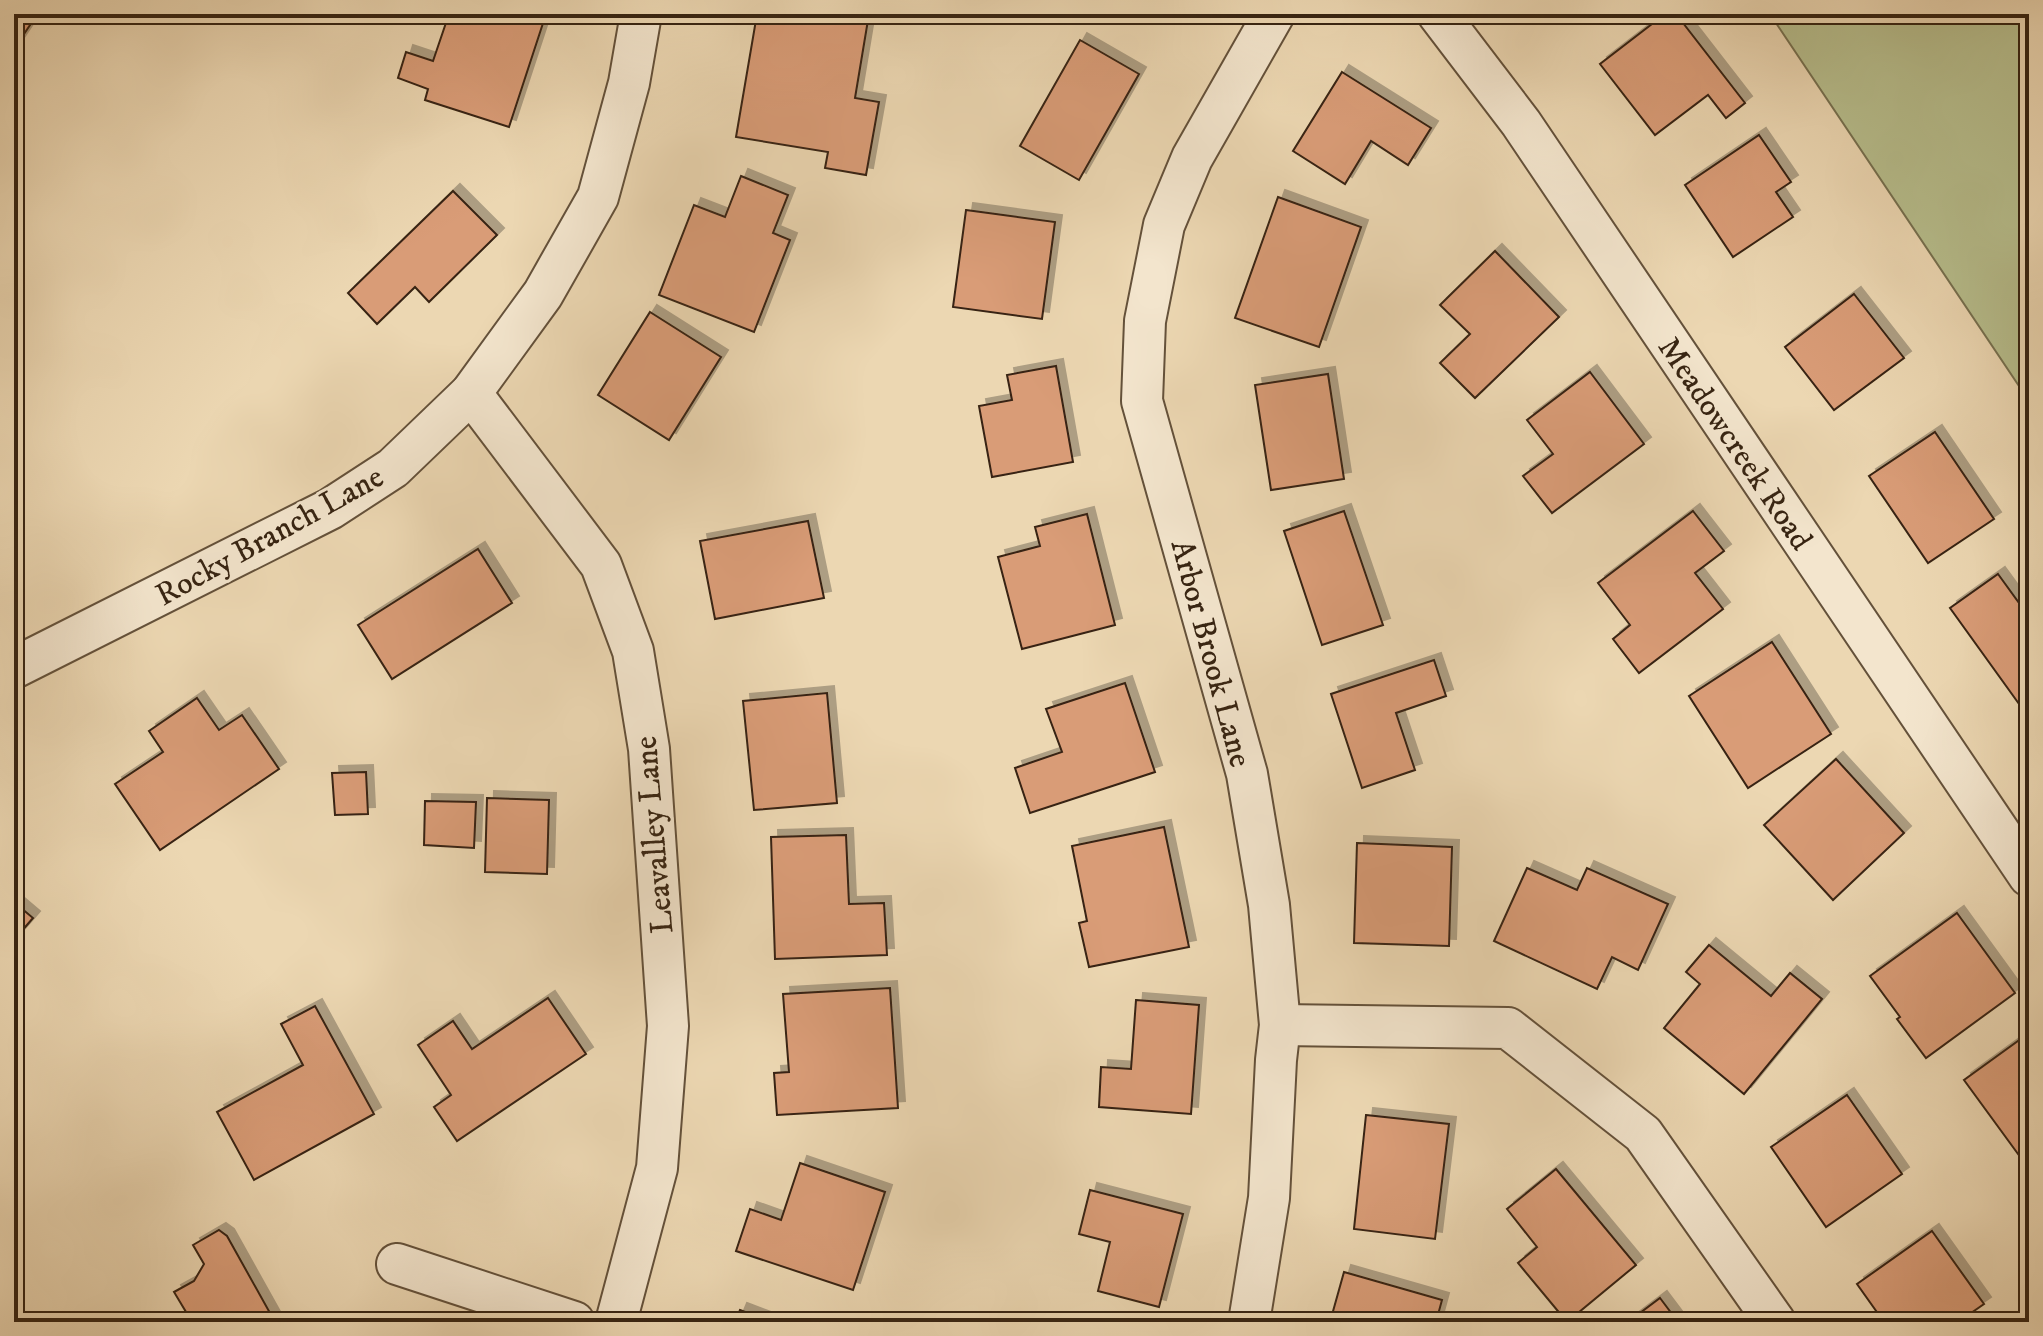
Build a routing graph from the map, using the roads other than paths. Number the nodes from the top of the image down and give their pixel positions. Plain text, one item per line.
1 (641, 14) edge
2 (1274, 14) edge
3 (1438, 14) edge
4 (471, 393) junction
5 (14, 668) edge
6 (2029, 876) edge
7 (1280, 1025) junction
8 (397, 1264) dead end
9 (574, 1322) edge
10 (616, 1322) edge
11 (1249, 1322) edge
12 (1775, 1322) edge

1 - 4 street, Rocky Branch Lane
2 - 7 street, Arbor Brook Lane
3 - 6 street, Meadowcreek Road
4 - 5 street, Rocky Branch Lane
4 - 10 street, Leavalley Lane
7 - 11 street, Arbor Brook Lane
7 - 12 street
8 - 9 street

